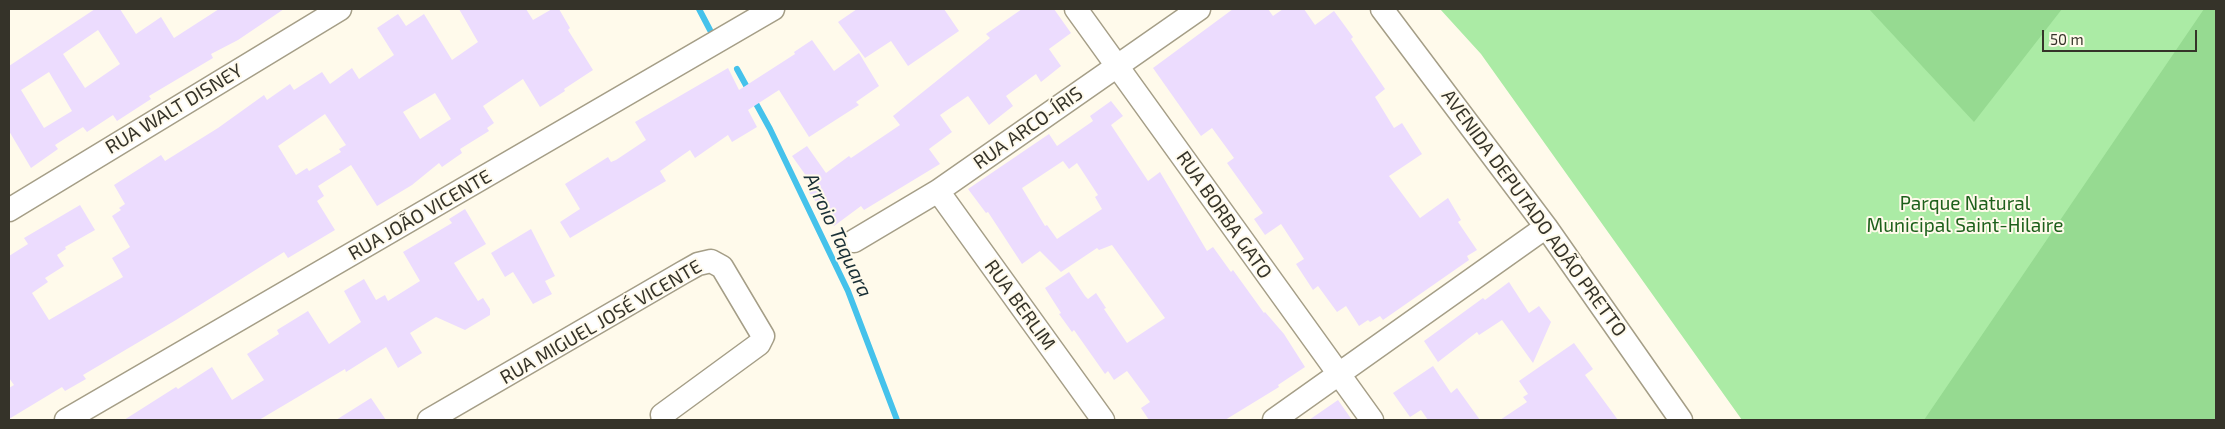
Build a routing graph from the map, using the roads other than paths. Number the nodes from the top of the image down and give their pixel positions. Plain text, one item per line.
1 (340, 9) edge
2 (773, 9) edge
3 (1076, 9) edge
4 (1199, 9) edge
5 (1382, 9) edge
6 (1117, 65) junction
7 (938, 191) junction
8 (9, 210) edge
9 (1546, 227) junction
10 (854, 241) dead end
11 (1338, 375) junction
12 (662, 415) dead end
13 (66, 420) edge
14 (429, 420) edge
15 (1103, 420) edge
16 (1274, 420) edge
17 (1372, 420) edge
18 (1682, 420) edge

1 - 8 street, RUA WALT DISNEY
2 - 13 street, RUA JOÃO VICENTE
3 - 6 street, RUA BORBA GATO
4 - 6 street, RUA ARCO-ÍRIS
5 - 9 street, AVENIDA DEPUTADO ADÃO PRETTO
6 - 7 street, RUA ARCO-ÍRIS
6 - 11 street, RUA BORBA GATO
7 - 10 street, RUA ARCO-ÍRIS
7 - 15 street, RUA BERLIM
9 - 11 street
9 - 18 street, AVENIDA DEPUTADO ADÃO PRETTO
11 - 16 street
11 - 17 street, RUA BORBA GATO
12 - 14 street, RUA MIGUEL JOSÉ VICENTE

